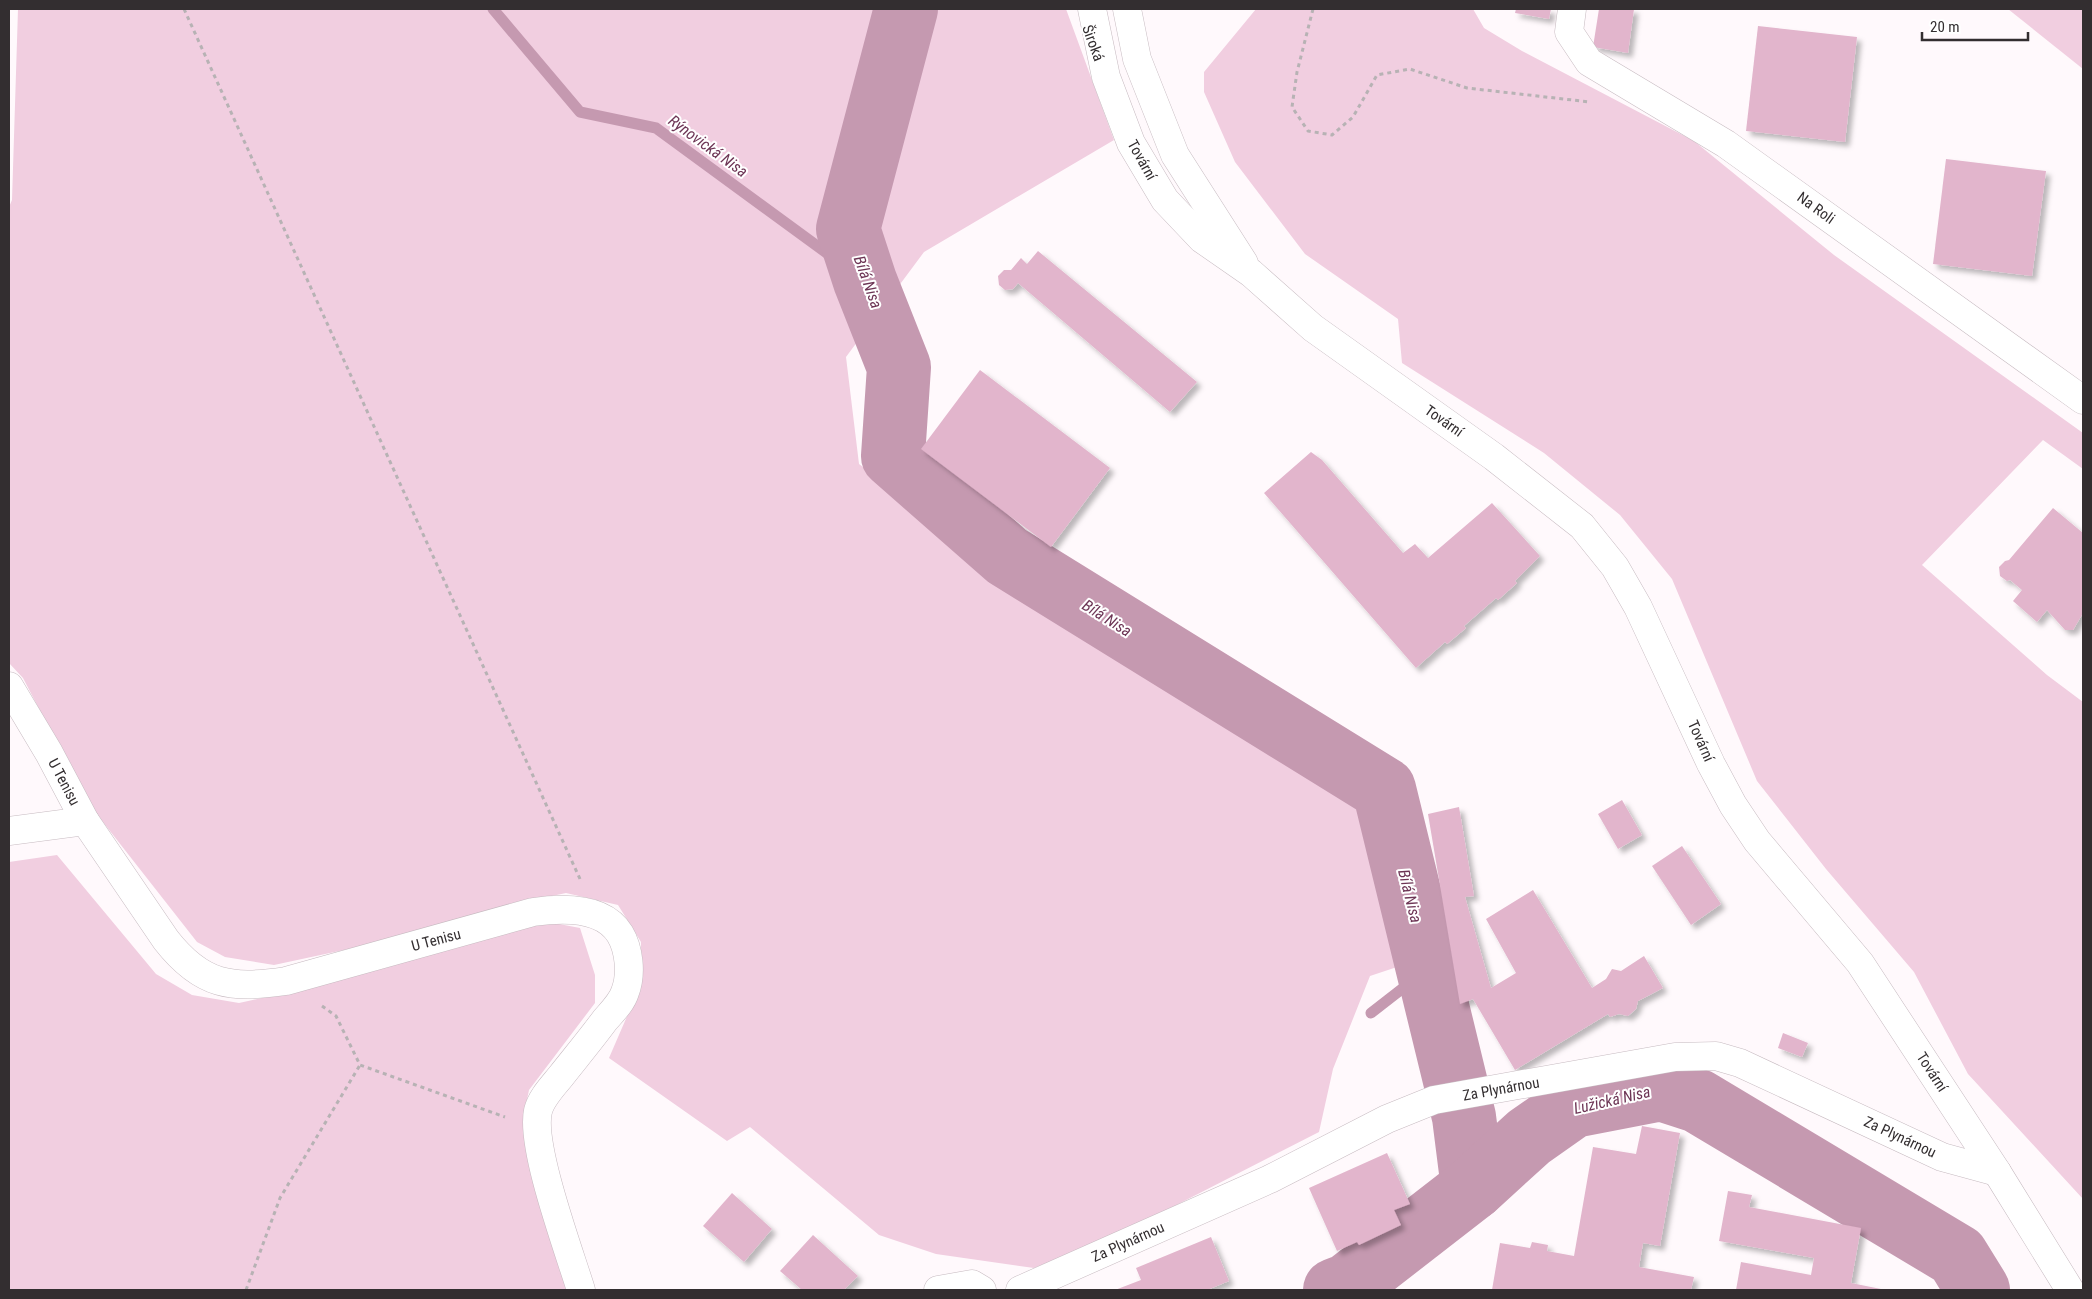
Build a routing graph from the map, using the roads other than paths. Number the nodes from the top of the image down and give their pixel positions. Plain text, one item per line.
1 (1081, 9) edge
2 (1092, 9) edge
3 (1127, 9) edge
4 (1572, 9) edge
5 (1106, 77) junction
6 (1251, 273) junction
7 (2083, 400) edge
8 (9, 686) edge
9 (85, 821) junction
10 (9, 831) edge
11 (1998, 1172) junction
12 (581, 1290) edge
13 (938, 1290) edge
14 (982, 1290) edge
15 (1020, 1290) edge
16 (2070, 1290) edge

1 - 5 street, Široká
2 - 5 street, Tovární
3 - 6 street, Tovární
4 - 7 street, Na Roli
5 - 6 street, Tovární
6 - 11 street, Tovární
8 - 9 street, U Tenisu
9 - 10 street
9 - 12 street, U Tenisu
11 - 15 street, Za Plynárnou
11 - 16 street, Tovární
13 - 14 street

